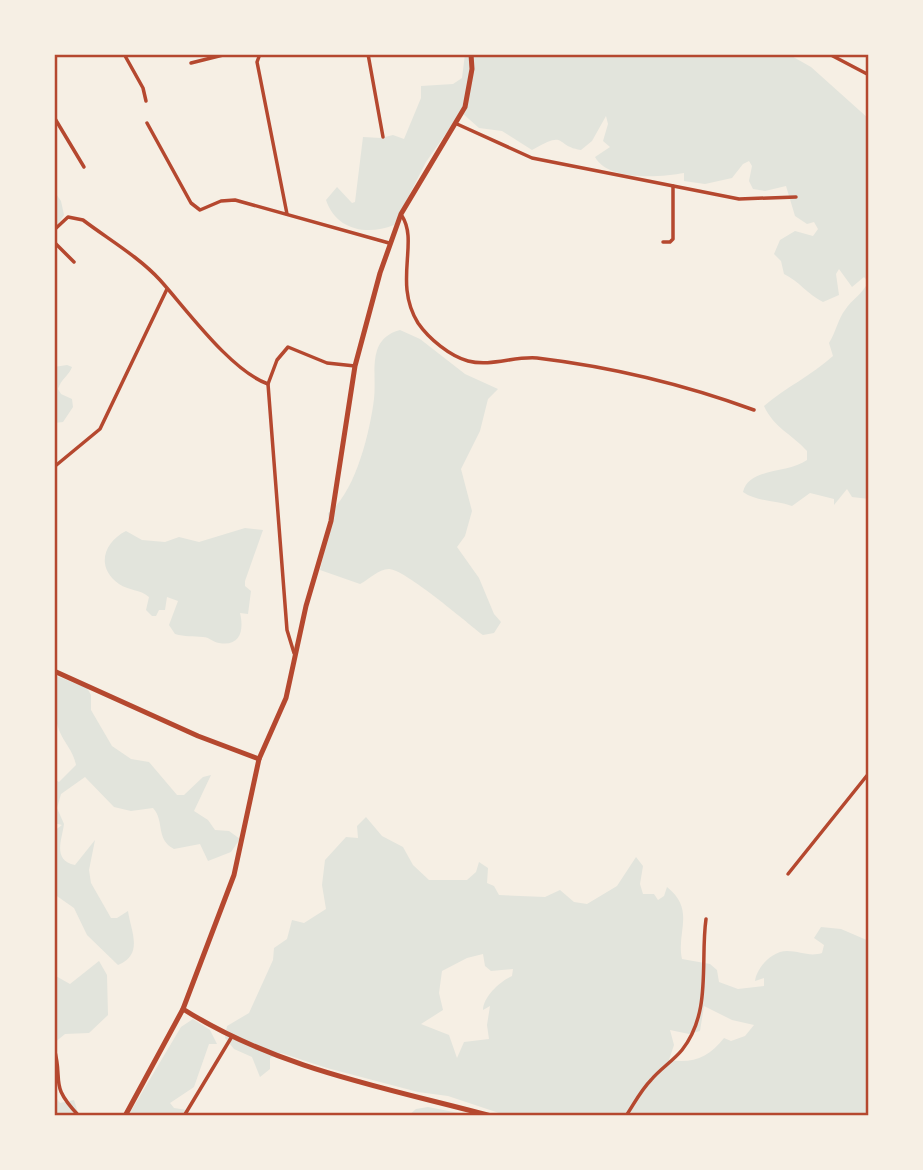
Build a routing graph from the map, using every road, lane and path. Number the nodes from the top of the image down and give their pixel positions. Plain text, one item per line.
1 (124, 54) edge
2 (227, 54) edge
3 (260, 54) edge
4 (368, 54) edge
5 (471, 54) edge
6 (830, 54) edge
7 (191, 63) dead end
8 (869, 75) edge
9 (146, 101) dead end
10 (54, 117) edge
11 (147, 123) dead end
12 (457, 124) junction
13 (383, 137) dead end
14 (84, 167) dead end
15 (673, 186) junction
16 (796, 198) dead end
17 (287, 214) junction
18 (401, 214) junction
19 (54, 230) edge
20 (54, 242) edge
21 (663, 242) dead end
22 (389, 243) junction
23 (74, 262) dead end
24 (167, 289) junction
25 (355, 366) junction
26 (268, 384) junction
27 (754, 410) dead end
28 (54, 467) edge
29 (295, 655) junction
30 (54, 671) edge
31 (258, 758) junction
32 (869, 772) edge
33 (788, 874) dead end
34 (706, 919) dead end
35 (183, 1009) junction
36 (231, 1038) junction
37 (54, 1048) edge
38 (186, 1115) edge
39 (79, 1116) edge
40 (125, 1116) edge
41 (491, 1116) edge
42 (626, 1116) edge

1 - 9 street
2 - 7 street
3 - 17 street
4 - 13 street
5 - 12 street
6 - 8 street
10 - 14 street
11 - 17 street
12 - 15 street
12 - 18 street
15 - 16 street
15 - 21 street
17 - 22 street
18 - 22 street
18 - 27 street
19 - 24 street
20 - 23 street
22 - 25 street
24 - 26 street
24 - 28 street
25 - 26 street
25 - 29 street
26 - 29 street
29 - 31 street
30 - 31 street
31 - 35 street
32 - 33 street
34 - 42 street
35 - 36 street
35 - 40 street
36 - 38 street
36 - 41 street
37 - 39 street

